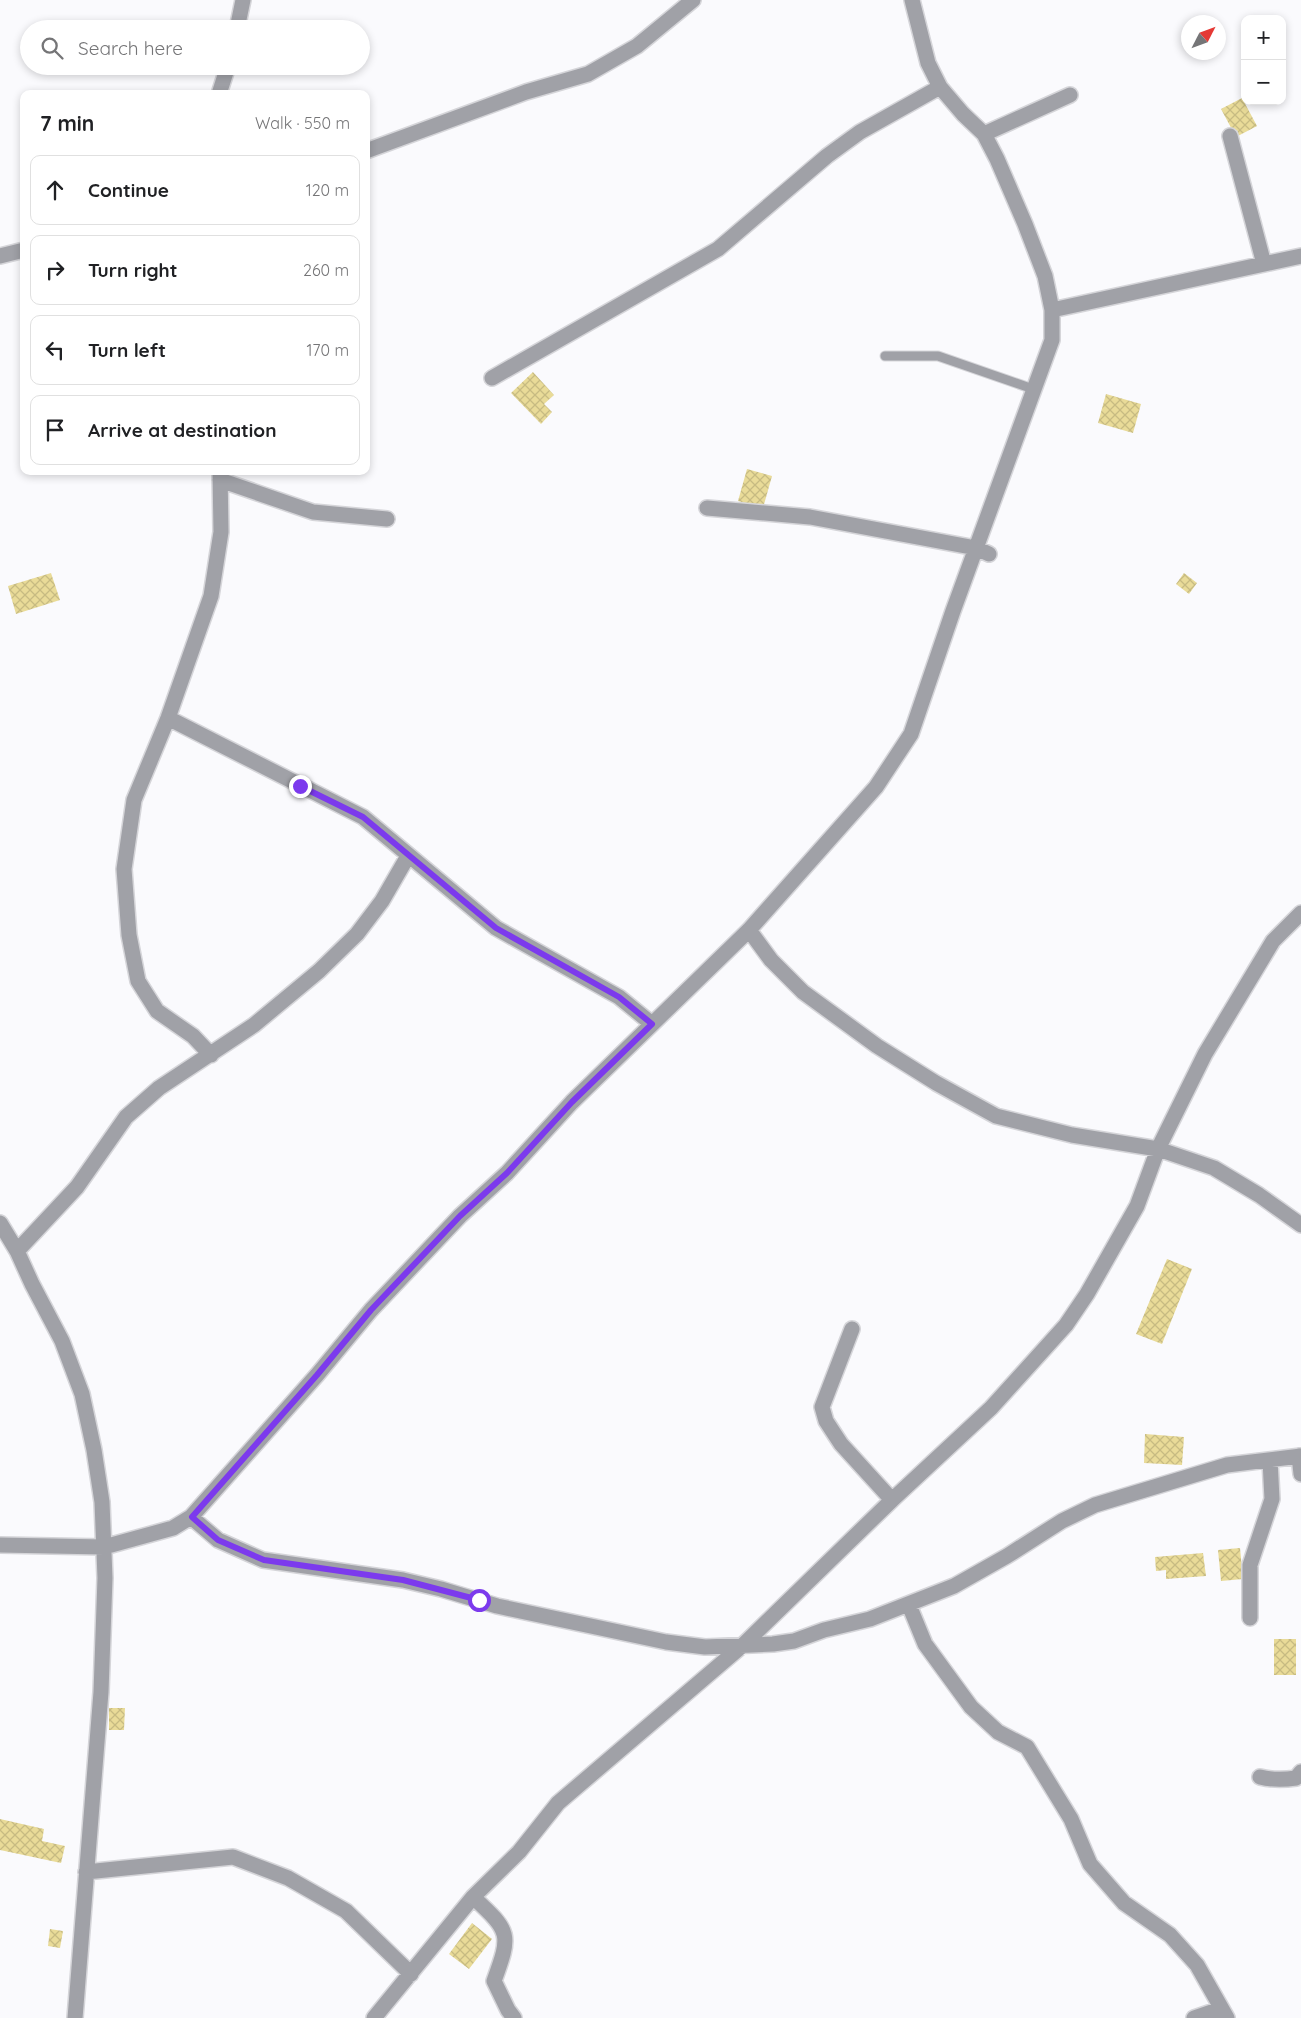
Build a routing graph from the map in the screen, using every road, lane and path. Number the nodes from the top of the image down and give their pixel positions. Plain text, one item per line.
1 (243, 0) edge
2 (693, 0) edge
3 (912, 0) edge
4 (239, 20) edge
5 (225, 75) edge
6 (940, 87) junction
7 (220, 90) edge
8 (1070, 95) dead end
9 (984, 134) junction
10 (1230, 136) dead end
11 (370, 150) edge
12 (20, 251) edge
13 (0, 256) edge
14 (1301, 256) edge
15 (1264, 264) junction
16 (1052, 310) junction
17 (885, 356) dead end
18 (492, 378) dead end
19 (1033, 389) junction
20 (220, 476) edge
21 (707, 508) dead end
22 (387, 519) dead end
23 (982, 551) junction
24 (168, 718) junction
25 (408, 856) junction
26 (1301, 913) edge
27 (749, 930) junction
28 (652, 1024) junction
29 (211, 1055) junction
30 (1158, 1149) junction
31 (0, 1223) edge
32 (1301, 1225) edge
33 (17, 1251) junction
34 (852, 1329) dead end
35 (1300, 1456) edge
36 (1270, 1460) junction
37 (1301, 1474) edge
38 (892, 1500) junction
39 (192, 1517) junction
40 (0, 1545) edge
41 (104, 1547) junction
42 (909, 1605) junction
43 (1250, 1618) dead end
44 (743, 1645) junction
45 (1301, 1772) edge
46 (1260, 1777) dead end
47 (86, 1872) junction
48 (473, 1897) junction
49 (411, 1974) junction
50 (1223, 2013) edge
51 (74, 2018) edge
52 (374, 2018) edge
53 (514, 2018) edge
54 (1194, 2018) edge

1 - 4 street
2 - 11 street
3 - 6 street
5 - 7 street
6 - 9 street
6 - 18 street
8 - 9 street
9 - 16 street
10 - 15 street
12 - 13 street
14 - 15 street
15 - 16 street
16 - 19 street
17 - 19 lane
19 - 23 street
20 - 22 street
20 - 24 street
21 - 23 street
23 - 27 street
24 - 25 street
24 - 29 street
25 - 28 street
25 - 29 street
26 - 30 street
27 - 28 street
27 - 30 street
28 - 39 street
29 - 33 street
30 - 32 street
30 - 38 street
31 - 33 street
33 - 41 street
34 - 38 street
35 - 36 street
35 - 37 street
36 - 42 street
36 - 43 street
38 - 44 street
39 - 41 street
39 - 44 street
40 - 41 street
41 - 47 street
42 - 44 street
42 - 50 street
44 - 48 street
45 - 46 street
47 - 49 street
47 - 51 street
48 - 49 street
48 - 53 street
49 - 52 street
50 - 54 street

